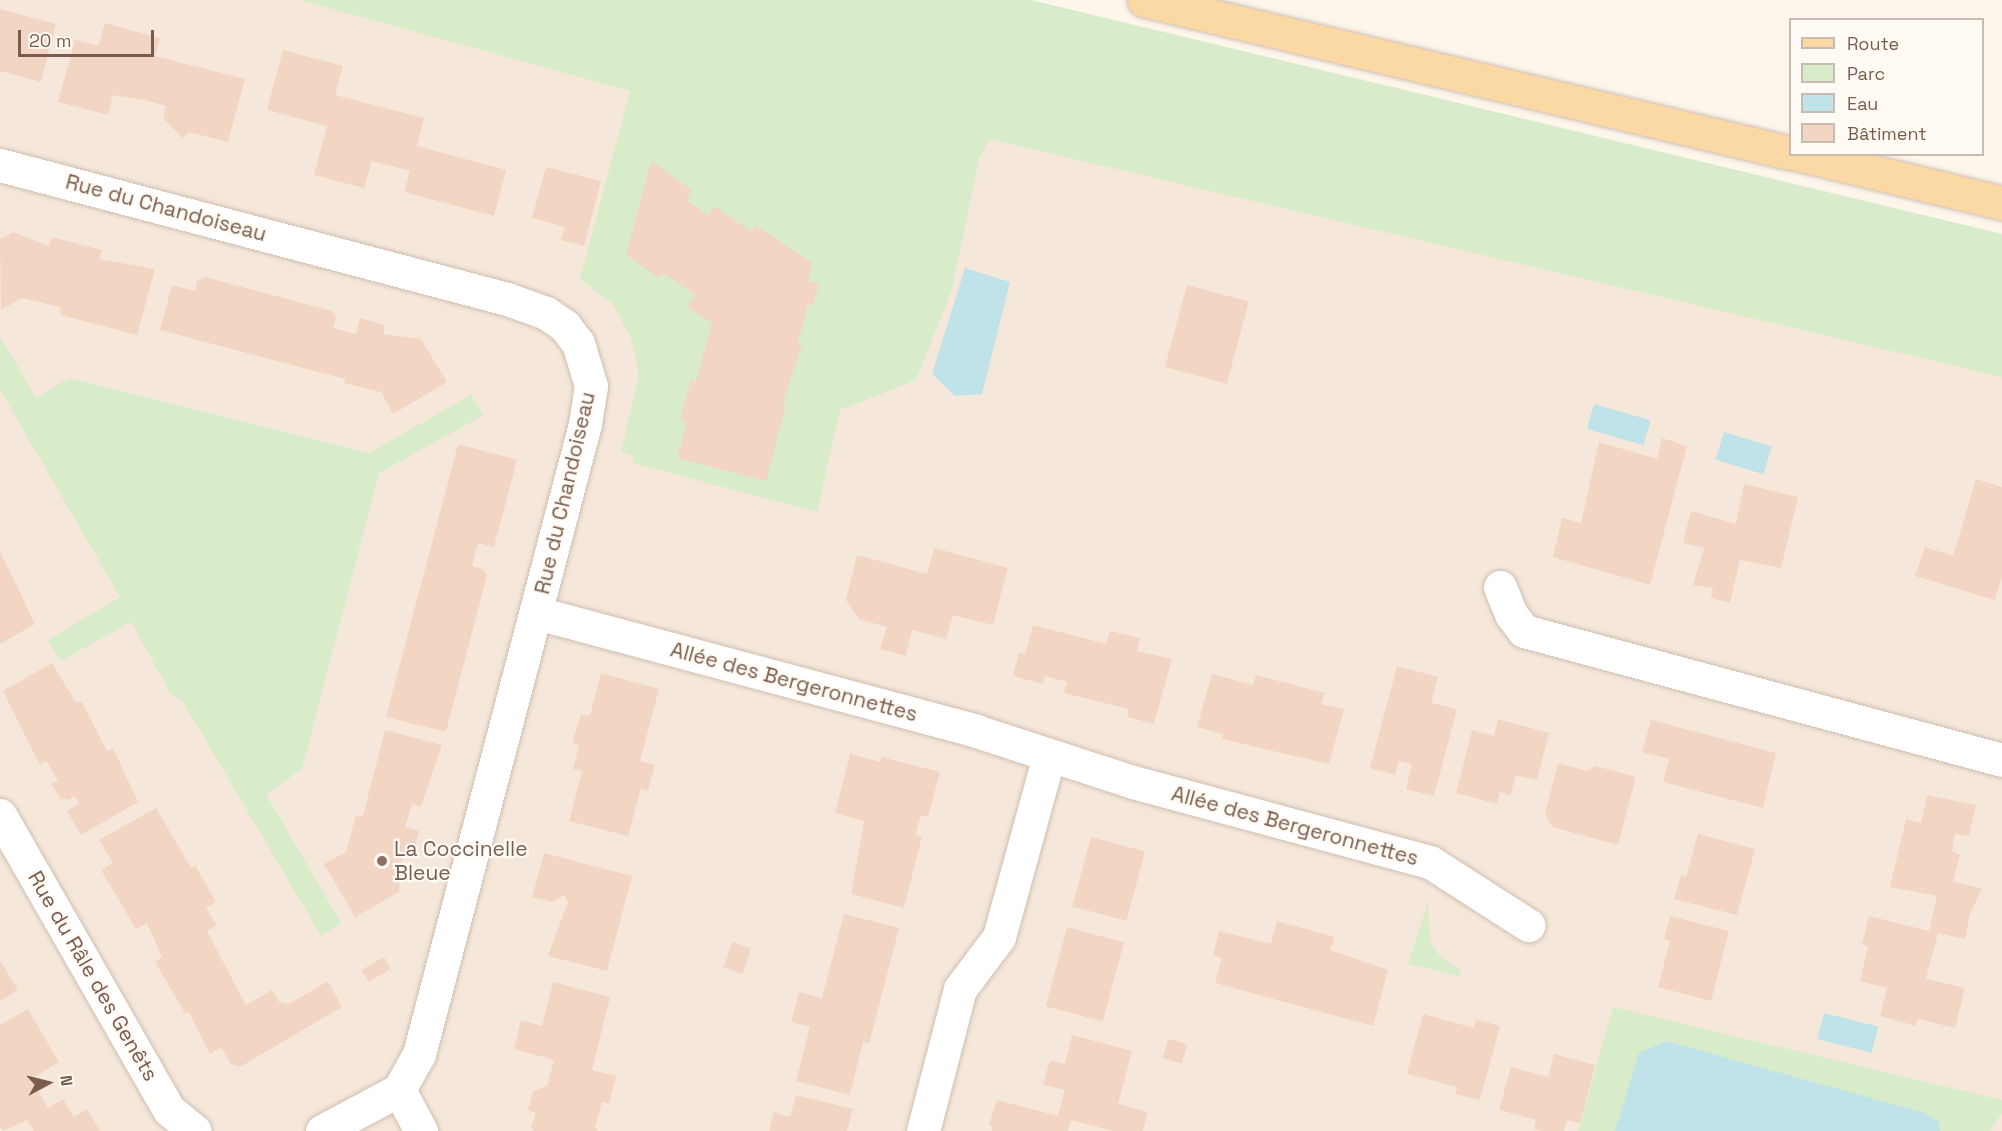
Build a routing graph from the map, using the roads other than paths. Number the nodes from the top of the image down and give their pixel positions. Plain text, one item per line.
1 (1144, 0) edge
2 (1219, 0) edge
3 (1301, 37) junction
4 (1789, 153) edge
5 (1806, 156) edge
6 (0, 165) edge
7 (2002, 203) edge
8 (1500, 588) dead end
9 (537, 613) junction
10 (1049, 756) junction
11 (2002, 760) edge
12 (0, 815) edge
13 (1528, 925) dead end
14 (399, 1090) junction
15 (195, 1131) edge
16 (322, 1131) edge
17 (422, 1131) edge
18 (923, 1131) edge

1 - 3 main road
2 - 3 main road
3 - 4 main road
5 - 7 main road
6 - 9 street, Rue du Chandoiseau
8 - 11 street
9 - 10 street, Allée des Bergeronnettes
9 - 14 street, Rue du Chandoiseau
10 - 13 street, Allée des Bergeronnettes
10 - 18 street
12 - 15 street, Rue du Râle des Genêts
14 - 16 street
14 - 17 street

